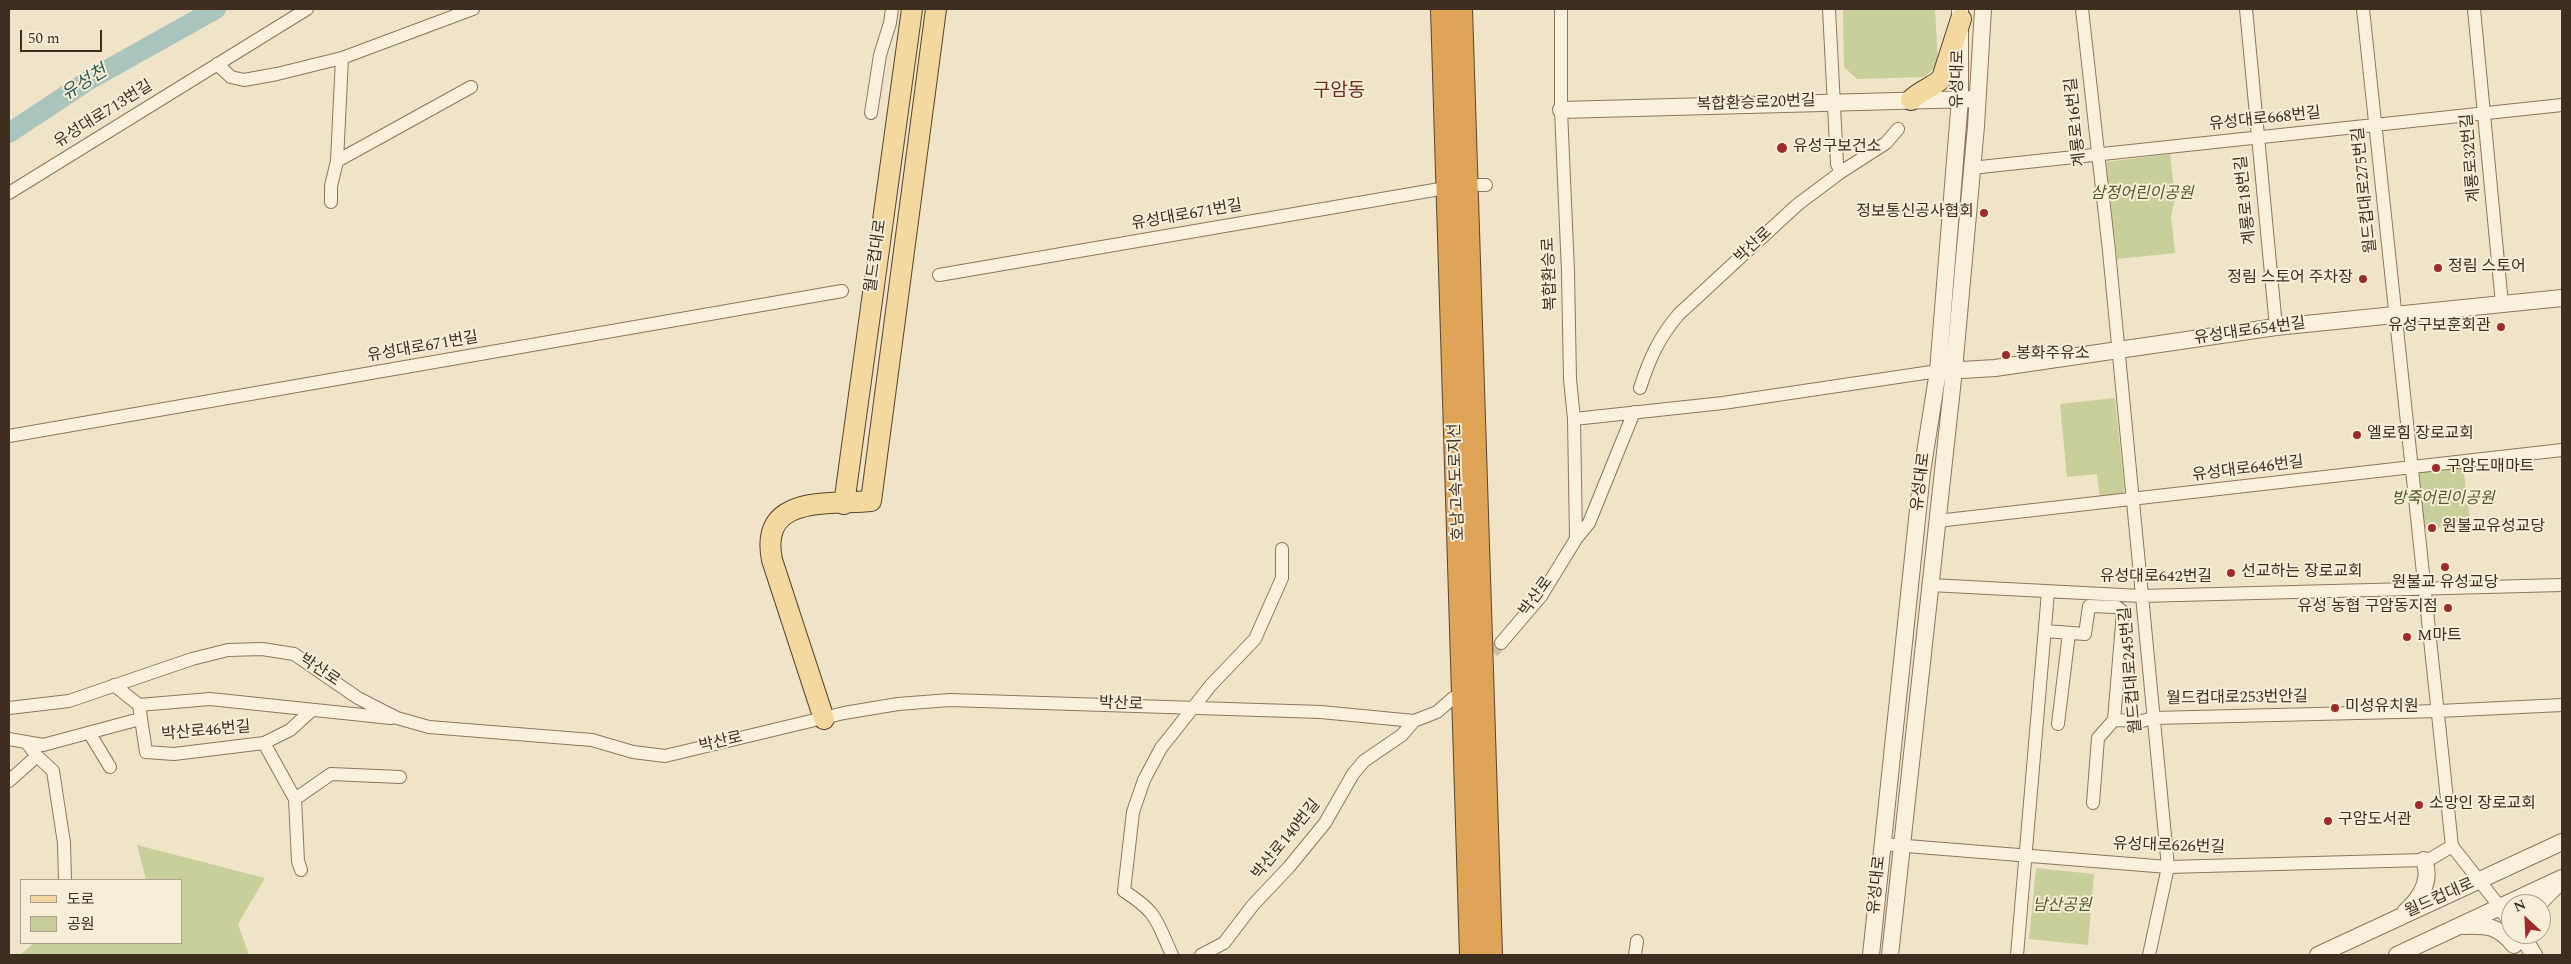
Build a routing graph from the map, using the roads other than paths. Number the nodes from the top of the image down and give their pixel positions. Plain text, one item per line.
1 (307, 9) edge
2 (472, 9) edge
3 (892, 9) edge
4 (912, 9) edge
5 (936, 9) edge
6 (1443, 9) edge
7 (1460, 9) edge
8 (1561, 9) edge
9 (1829, 9) edge
10 (1983, 9) edge
11 (2082, 9) edge
12 (2246, 9) edge
13 (2363, 9) edge
14 (2474, 9) edge
15 (1960, 14) edge
16 (342, 58) junction
17 (217, 64) junction
18 (471, 87) dead end
19 (1955, 99) junction
20 (1978, 99) junction
21 (1911, 100) junction
22 (1832, 102) junction
23 (2562, 104) edge
24 (1561, 110) junction
25 (871, 113) dead end
26 (2484, 113) junction
27 (2376, 125) junction
28 (1898, 129) dead end
29 (2258, 137) junction
30 (2097, 155) junction
31 (337, 161) junction
32 (1972, 168) junction
33 (1841, 172) junction
34 (1440, 189) dead end
35 (9, 193) edge
36 (331, 202) dead end
37 (939, 275) dead end
38 (842, 292) dead end
39 (2562, 298) edge
40 (2502, 304) junction
41 (2395, 314) junction
42 (2276, 327) junction
43 (2118, 351) junction
44 (1946, 371) junction
45 (1640, 388) dead end
46 (1634, 412) junction
47 (1574, 419) junction
48 (9, 436) edge
49 (2562, 450) edge
50 (2411, 466) junction
51 (2133, 500) junction
52 (844, 504) junction
53 (1938, 521) junction
54 (1576, 539) junction
55 (1282, 549) dead end
56 (1930, 585) junction
57 (2562, 585) edge
58 (2427, 590) junction
59 (2048, 592) junction
60 (2141, 596) junction
61 (2045, 631) junction
62 (2069, 633) junction
63 (1501, 643) tunnel mouth
64 (114, 685) junction
65 (1453, 698) dead end
66 (139, 705) junction
67 (2562, 705) edge
68 (1194, 707) junction
69 (9, 708) edge
70 (311, 711) junction
71 (2439, 711) junction
72 (397, 718) junction
73 (2153, 718) junction
74 (140, 719) junction
75 (824, 719) junction
76 (2114, 720) junction
77 (1414, 721) junction
78 (2058, 724) dead end
79 (90, 734) junction
80 (9, 739) edge
81 (27, 743) junction
82 (264, 743) junction
83 (37, 756) junction
84 (110, 767) dead end
85 (400, 777) dead end
86 (9, 781) edge
87 (295, 799) junction
88 (2093, 803) dead end
89 (2562, 842) edge
90 (1882, 844) junction
91 (1902, 845) junction
92 (2452, 846) junction
93 (2026, 855) junction
94 (2424, 860) junction
95 (2168, 867) junction
96 (301, 870) dead end
97 (65, 879) edge
98 (2562, 879) edge
99 (2480, 881) junction
100 (2548, 894) edge
101 (2500, 907) junction
102 (2501, 911) edge
103 (2396, 919) junction
104 (2460, 926) junction
105 (2501, 931) edge
106 (1637, 940) dead end
107 (1172, 955) edge
108 (1201, 955) edge
109 (1472, 955) edge
110 (1490, 955) edge
111 (1635, 955) edge
112 (1870, 955) edge
113 (1890, 955) edge
114 (2017, 955) edge
115 (2148, 955) edge
116 (2318, 955) edge
117 (2397, 955) edge

1 - 17 street, 유성대로713번길
2 - 16 street
3 - 25 street
4 - 52 main road, 월드컵대로
5 - 52 main road, 월드컵대로
6 - 109 highway, 호남고속도로지선
7 - 110 highway, 호남고속도로지선
8 - 24 street, 복합환승로
9 - 22 street
10 - 20 street, 유성대로
11 - 30 street, 계룡로16번길
12 - 29 street, 계룡로18번길
13 - 27 street, 월드컵대로275번길
14 - 26 street, 계룡로32번길
15 - 19 street, 유성대로
15 - 21 main road
16 - 17 street
16 - 31 street
17 - 35 street, 유성대로713번길
18 - 31 street
19 - 20 street
19 - 21 street, 복합환승로20번길
19 - 44 street, 유성대로
20 - 32 street, 유성대로
21 - 22 street, 복합환승로20번길
22 - 24 street, 복합환승로20번길
22 - 33 street
23 - 26 street, 유성대로668번길
24 - 47 street, 복합환승로
26 - 27 street, 유성대로668번길
26 - 40 street, 계룡로32번길
27 - 29 street, 유성대로668번길
27 - 41 street, 월드컵대로275번길
28 - 33 street, 박산로
29 - 30 street, 유성대로668번길
29 - 42 street, 계룡로18번길
30 - 32 street, 유성대로668번길
30 - 43 street, 계룡로16번길
31 - 36 street
32 - 44 street, 유성대로
33 - 45 street, 박산로
34 - 37 street, 유성대로671번길
38 - 48 street, 유성대로671번길
39 - 40 street, 유성대로654번길
40 - 41 street, 유성대로654번길
41 - 42 street, 유성대로654번길
41 - 50 street, 월드컵대로275번길
42 - 43 street, 유성대로654번길
43 - 44 street, 유성대로654번길
43 - 51 street, 월드컵대로245번길
44 - 46 street
44 - 53 street, 유성대로
44 - 90 street, 유성대로
46 - 47 street
46 - 54 street, 박산로
47 - 54 street, 복합환승로
49 - 50 street, 유성대로646번길
50 - 51 street, 유성대로646번길
50 - 58 street, 월드컵대로275번길
51 - 53 street, 유성대로646번길
51 - 60 street, 월드컵대로245번길
52 - 75 main road
53 - 56 street, 유성대로
54 - 63 street, 박산로
55 - 68 street
56 - 59 street, 유성대로642번길
56 - 91 street, 유성대로
57 - 58 street, 유성대로642번길
58 - 60 street, 유성대로642번길
58 - 71 street, 월드컵대로275번길
59 - 60 street, 유성대로642번길
59 - 61 street
60 - 73 street, 월드컵대로245번길
61 - 62 street
61 - 93 street
62 - 76 street
62 - 78 street
64 - 66 street
64 - 69 street, 박산로
64 - 72 street, 박산로
65 - 77 street, 박산로
66 - 70 street
66 - 74 street
67 - 71 street, 월드컵대로253번안길
68 - 75 street, 박산로
68 - 77 street, 박산로
68 - 107 street
70 - 72 street
70 - 82 street, 박산로46번길
71 - 73 street, 월드컵대로253번안길
71 - 92 street, 월드컵대로275번길
72 - 75 street, 박산로
73 - 76 street, 월드컵대로253번안길
73 - 95 street, 월드컵대로245번길
74 - 79 street, 박산로46번길
74 - 82 street, 박산로46번길
76 - 88 street
77 - 108 street, 박산로140번길
79 - 81 street, 박산로46번길
79 - 84 street
80 - 81 street, 박산로46번길
81 - 83 street
82 - 87 street, 박산로46번길
83 - 86 street
83 - 97 street
85 - 87 street
87 - 96 street, 박산로46번길
89 - 99 street, 월드컵대로
90 - 91 street, 유성대로626번길
90 - 112 street, 유성대로
91 - 93 street, 유성대로626번길
91 - 113 street, 유성대로
92 - 94 street, 유성대로626번길
92 - 99 street
93 - 95 street, 유성대로626번길
93 - 114 street
94 - 95 street, 유성대로626번길
94 - 103 street
95 - 115 street, 월드컵대로245번길
98 - 100 street
98 - 101 street, 월드컵대로
99 - 101 street
99 - 103 street, 월드컵대로
101 - 102 street
101 - 104 street, 월드컵대로
103 - 116 street, 월드컵대로
104 - 105 street
104 - 117 street, 월드컵대로
106 - 111 street

